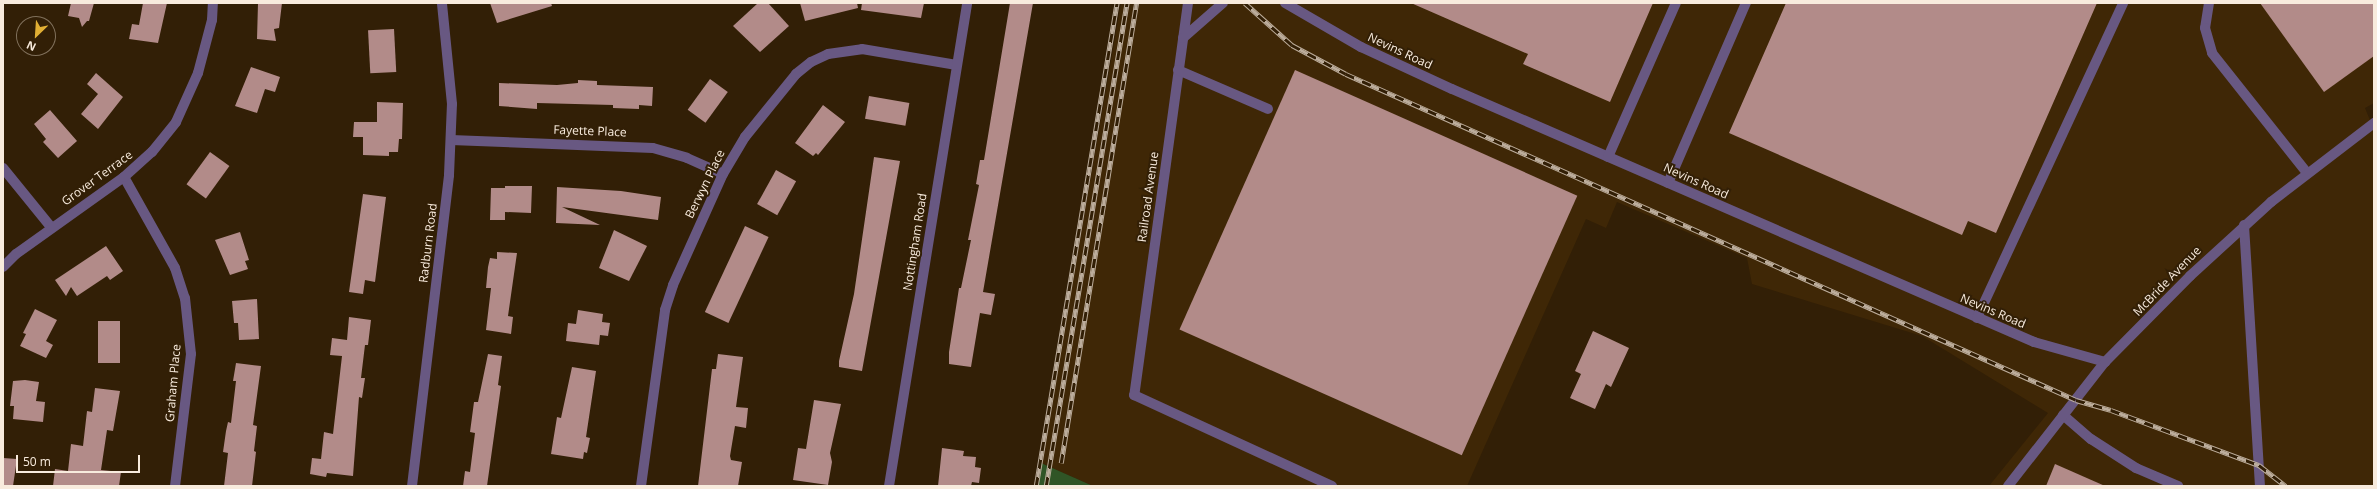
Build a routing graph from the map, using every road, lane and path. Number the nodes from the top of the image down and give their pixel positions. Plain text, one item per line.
1 (213, 3) edge
2 (442, 3) edge
3 (967, 3) edge
4 (1188, 3) edge
5 (1223, 3) edge
6 (1285, 3) edge
7 (1676, 3) edge
8 (1746, 3) edge
9 (2123, 3) edge
10 (2209, 3) edge
11 (1183, 38) junction
12 (957, 65) junction
13 (1178, 70) junction
14 (1268, 109) dead end
15 (2374, 124) edge
16 (451, 140) junction
17 (1608, 158) junction
18 (3, 168) edge
19 (2307, 173) junction
20 (723, 174) junction
21 (124, 177) junction
22 (1668, 183) junction
23 (2244, 225) junction
24 (52, 227) junction
25 (3, 267) edge
26 (1977, 318) junction
27 (2105, 362) junction
28 (2063, 416) junction
29 (175, 486) edge
30 (412, 486) edge
31 (641, 486) edge
32 (889, 486) edge
33 (1332, 486) edge
34 (2008, 486) edge
35 (2178, 486) edge
36 (2260, 486) edge

1 - 21 street, Grover Terrace
2 - 16 street, Radburn Road
3 - 12 street, Nottingham Road
4 - 11 street, Railroad Avenue
5 - 11 street
6 - 17 street, Nevins Road
7 - 17 street
8 - 22 street
9 - 26 street
10 - 19 street
11 - 13 street, Railroad Avenue
12 - 20 street, Berwyn Place
12 - 32 street, Nottingham Road
13 - 14 street
13 - 33 street, Railroad Avenue
15 - 19 street, McBride Avenue
16 - 20 street, Fayette Place
16 - 30 street, Radburn Road
17 - 22 street, Nevins Road
18 - 24 street
19 - 23 street, McBride Avenue
20 - 31 street, Berwyn Place
21 - 24 street, Grover Terrace
21 - 29 street, Graham Place
22 - 26 street, Nevins Road
23 - 27 street, McBride Avenue
23 - 36 street
24 - 25 street, Grover Terrace
26 - 27 street, Nevins Road
27 - 28 street, McBride Avenue
28 - 34 street, McBride Avenue
28 - 35 street

